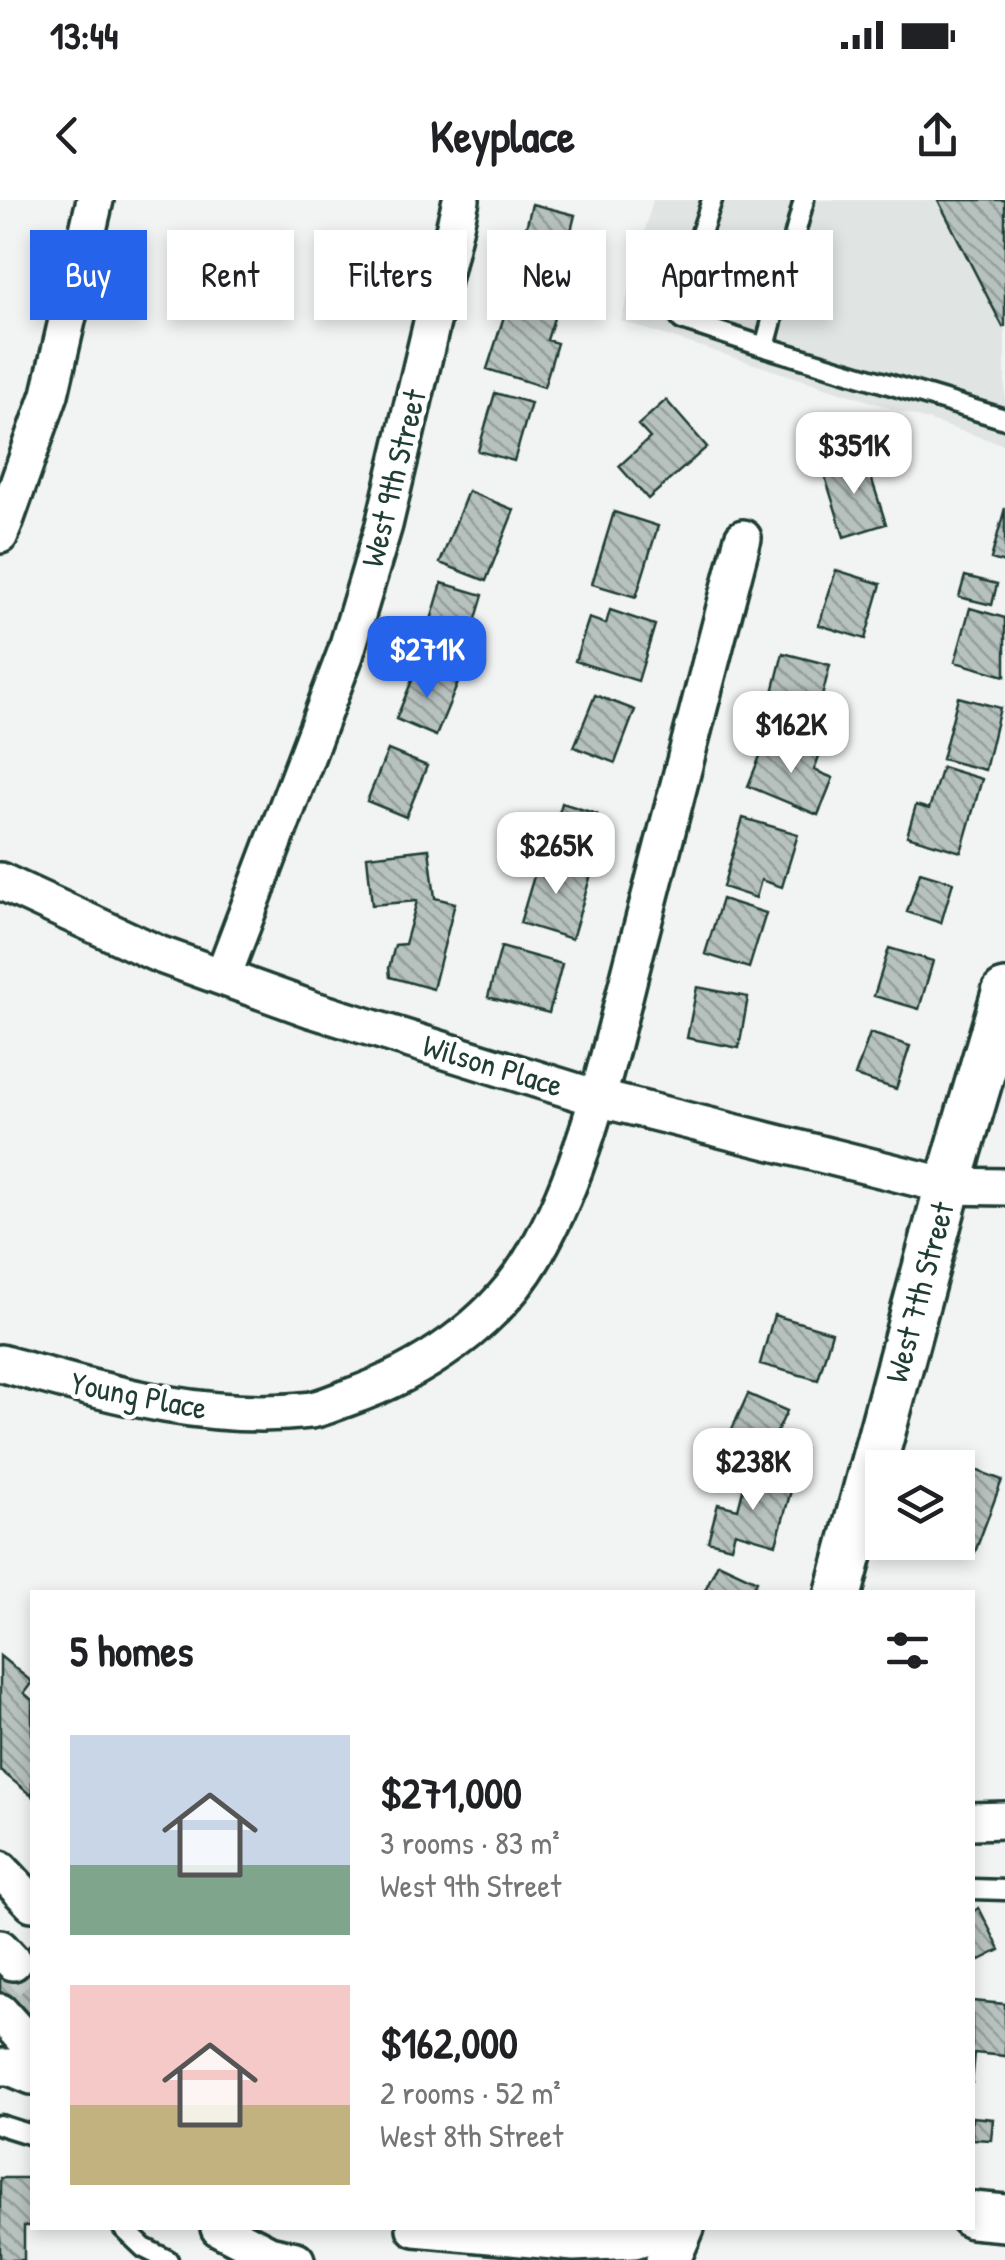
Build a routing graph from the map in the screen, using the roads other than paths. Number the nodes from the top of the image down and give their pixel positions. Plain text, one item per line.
1 (95, 200) edge
2 (462, 200) edge
3 (712, 200) edge
4 (804, 200) edge
5 (765, 347) junction
6 (1005, 419) edge
7 (0, 535) edge
8 (743, 538) dead end
9 (0, 881) edge
10 (223, 976) junction
11 (1005, 992) edge
12 (598, 1098) junction
13 (948, 1186) junction
14 (1005, 1187) edge
15 (0, 1362) edge
16 (840, 1590) edge
17 (975, 1820) edge
18 (1005, 1820) edge
19 (2, 1875) edge
20 (975, 1889) edge
21 (1005, 1890) edge
22 (30, 1901) edge
23 (0, 2012) edge
24 (30, 2046) edge
25 (0, 2067) edge
26 (30, 2075) edge
27 (0, 2125) edge
28 (30, 2134) edge
29 (975, 2216) edge
30 (1005, 2218) edge
31 (125, 2230) edge
32 (223, 2230) edge
33 (435, 2230) edge
34 (666, 2230) edge
35 (685, 2230) edge
36 (168, 2260) edge
37 (296, 2260) edge
38 (664, 2260) edge

1 - 7 street
2 - 10 street, West 9th Street
3 - 5 lane
4 - 5 lane
5 - 6 lane
8 - 12 street, Young Place
9 - 10 street, Wilson Place
10 - 12 street, Wilson Place
11 - 13 street, West 7th Street
12 - 13 street, Wilson Place
12 - 15 street, Young Place
13 - 14 street, Wilson Place
13 - 16 street, West 7th Street
17 - 18 street
19 - 22 street
20 - 21 lane
23 - 24 street
25 - 26 street
27 - 28 lane
29 - 30 street
31 - 36 lane
32 - 37 street
33 - 34 street
35 - 38 street

